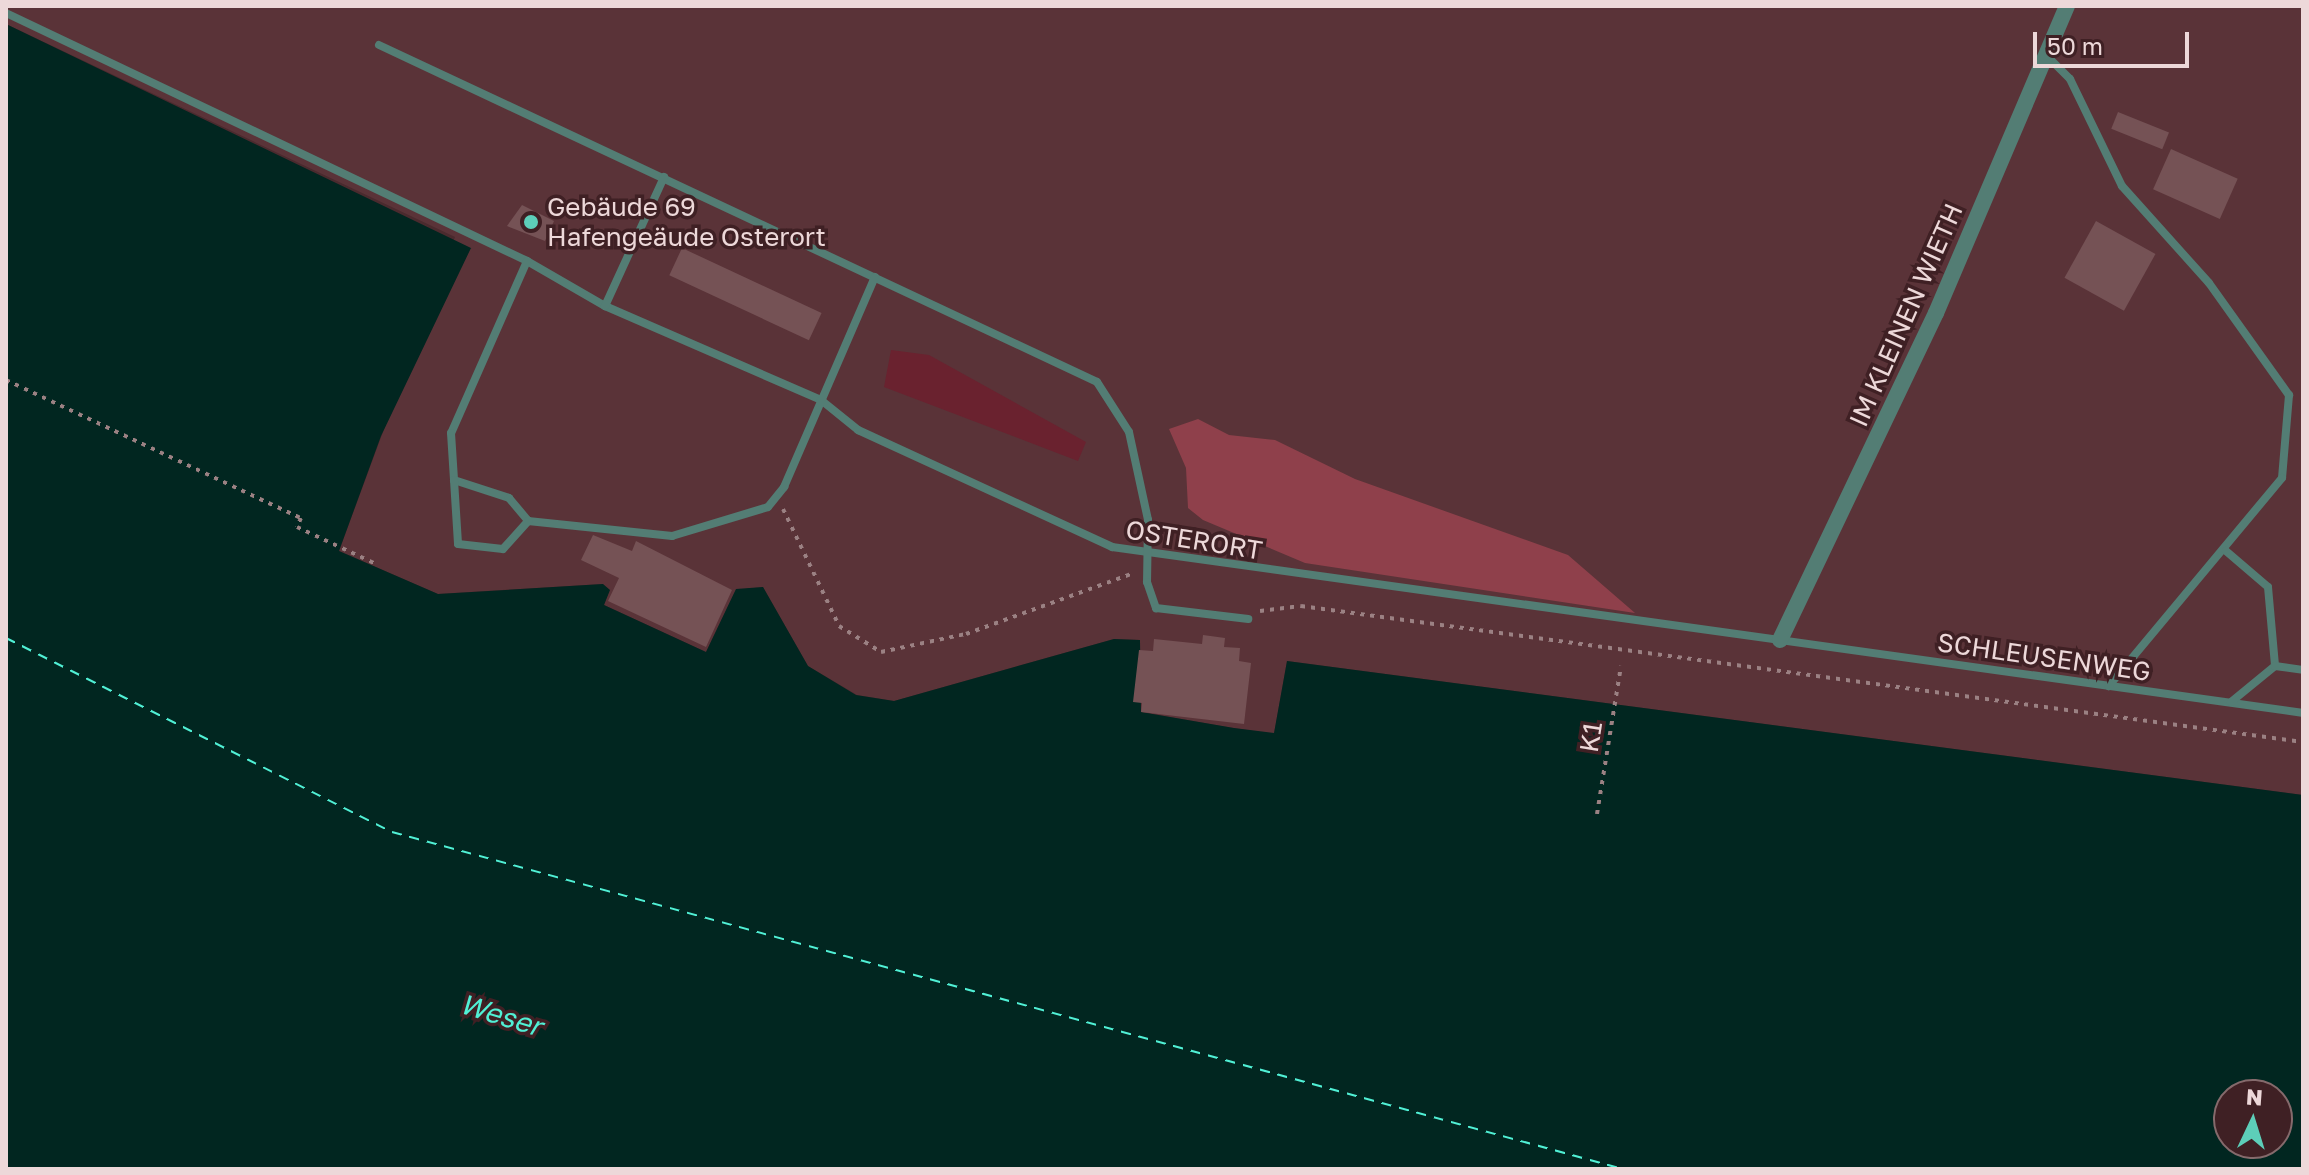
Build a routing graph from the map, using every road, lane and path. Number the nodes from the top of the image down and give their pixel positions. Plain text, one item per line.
1 (2067, 6) edge
2 (6, 13) edge
3 (379, 45) dead end
4 (2046, 55) junction
5 (664, 177) junction
6 (527, 261) junction
7 (875, 277) junction
8 (605, 306) junction
9 (6, 380) edge
10 (821, 400) junction
11 (454, 480) junction
12 (777, 496) junction
13 (528, 521) junction
14 (2226, 551) junction
15 (1145, 556) junction
16 (378, 565) dead end
17 (1248, 619) joint
18 (1780, 640) junction
19 (1621, 666) dead end
20 (2275, 666) junction
21 (2303, 670) edge
22 (2109, 686) junction
23 (2231, 702) junction
24 (2303, 713) edge
25 (2303, 742) edge
26 (1597, 814) dead end

1 - 4 street, IM KLEINEN WIETH
2 - 6 lane, OSTERORT
3 - 5 lane
4 - 14 lane
4 - 18 street, IM KLEINEN WIETH
5 - 7 lane
5 - 8 lane
6 - 8 lane, OSTERORT
6 - 11 lane
7 - 10 lane
7 - 15 lane
8 - 10 lane, OSTERORT
9 - 16 path
10 - 12 lane
10 - 15 lane, OSTERORT
11 - 13 lane
11 - 13 lane
12 - 13 lane
12 - 15 path
14 - 20 lane
14 - 22 lane
15 - 17 lane
15 - 18 lane, OSTERORT
17 - 25 path
18 - 22 lane, SCHLEUSENWEG
19 - 26 path, K1
20 - 21 lane
20 - 23 lane
22 - 23 lane, SCHLEUSENWEG
23 - 24 lane, SCHLEUSENWEG

